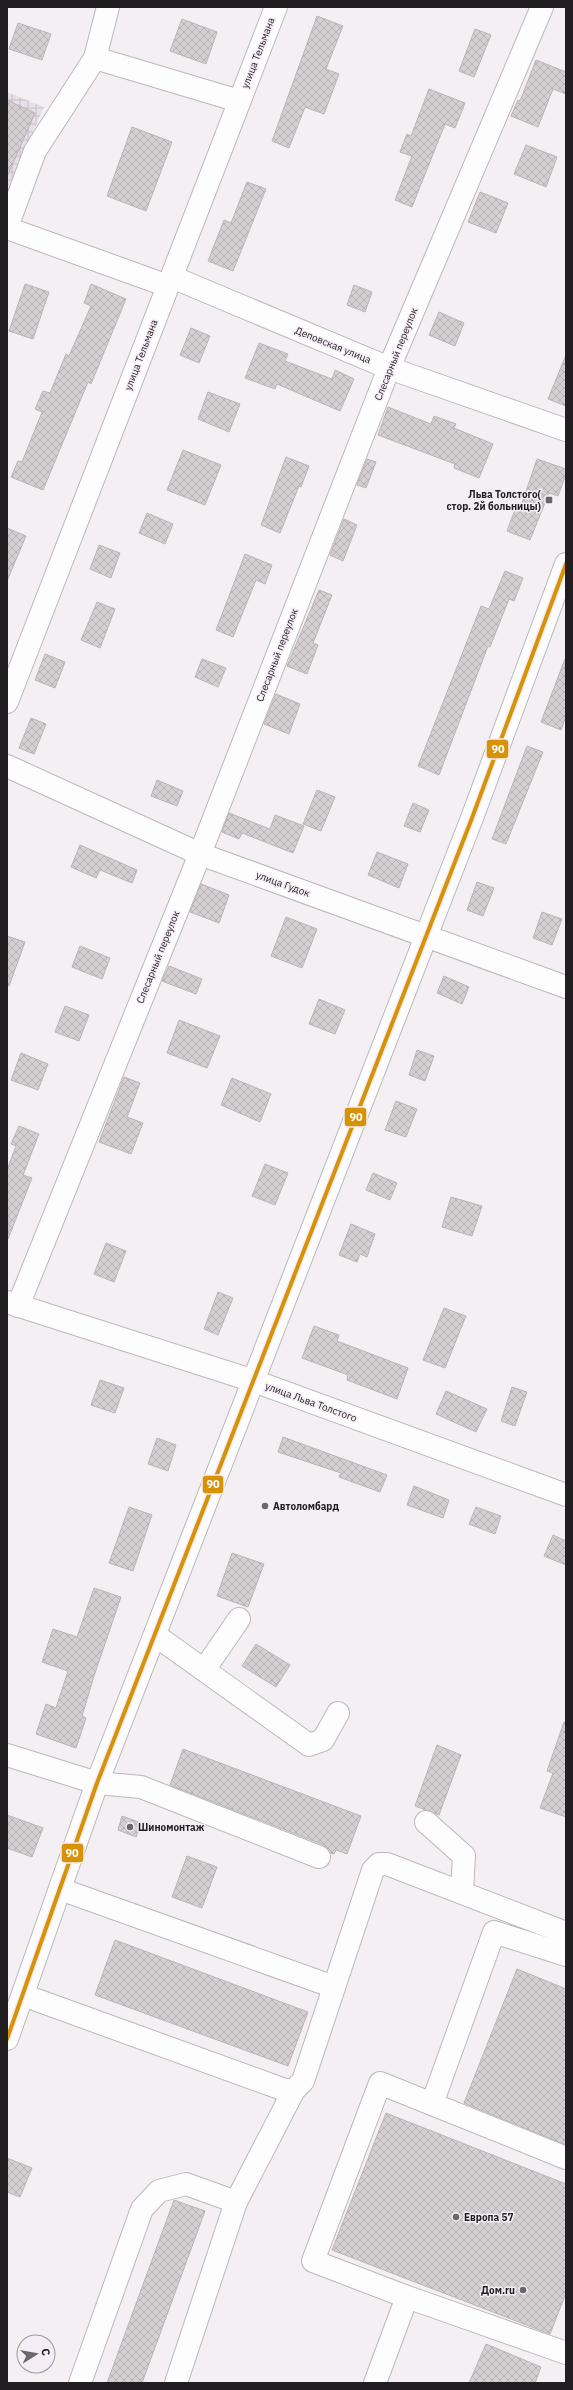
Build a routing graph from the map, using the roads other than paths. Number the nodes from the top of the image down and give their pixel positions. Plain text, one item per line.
1 (108, 7) edge
2 (276, 7) edge
3 (542, 7) edge
4 (95, 58) junction
5 (239, 101) junction
6 (7, 227) edge
7 (170, 282) junction
8 (389, 368) junction
9 (566, 430) edge
10 (566, 564) edge
11 (7, 702) edge
12 (7, 766) edge
13 (200, 854) junction
14 (426, 936) junction
15 (566, 987) edge
16 (13, 1304) edge
17 (254, 1382) junction
18 (566, 1495) edge
19 (239, 1619) dead end
20 (155, 1635) junction
21 (204, 1670) junction
22 (338, 1713) dead end
23 (7, 1755) edge
24 (97, 1783) junction
25 (426, 1822) dead end
26 (319, 1857) dead end
27 (60, 1889) junction
28 (462, 1892) junction
29 (566, 1933) edge
30 (566, 1955) edge
31 (334, 1987) junction
32 (23, 1994) junction
33 (7, 2039) edge
34 (294, 2090) junction
35 (432, 2104) junction
36 (566, 2158) edge
37 (236, 2202) junction
38 (407, 2297) junction
39 (566, 2353) edge
40 (80, 2383) edge
41 (176, 2383) edge
42 (375, 2383) edge

1 - 4 street
2 - 5 street, улица Тельмана
3 - 8 street, Слесарный переулок
4 - 5 street
4 - 6 street
5 - 7 street, улица Тельмана
6 - 7 street, Деповская улица
7 - 8 street, Деповская улица
7 - 11 street, улица Тельмана
8 - 9 street, Деповская улица
8 - 13 street, Слесарный переулок
10 - 14 street
12 - 13 street, улица Гудок
13 - 14 street, улица Гудок
13 - 16 street, Слесарный переулок
14 - 15 street, улица Гудок
14 - 17 street
16 - 17 street, улица Льва Толстого
17 - 18 street, улица Льва Толстого
17 - 20 street
19 - 21 street
20 - 21 street
20 - 24 street
21 - 22 street
23 - 24 street
24 - 26 street
24 - 27 street
25 - 28 street
27 - 31 street
27 - 32 street
28 - 29 street
28 - 31 street
30 - 35 street
31 - 34 street
32 - 33 street
32 - 34 street
34 - 37 street
35 - 36 street
35 - 38 street
37 - 40 street
37 - 41 street
38 - 39 street
38 - 42 street

